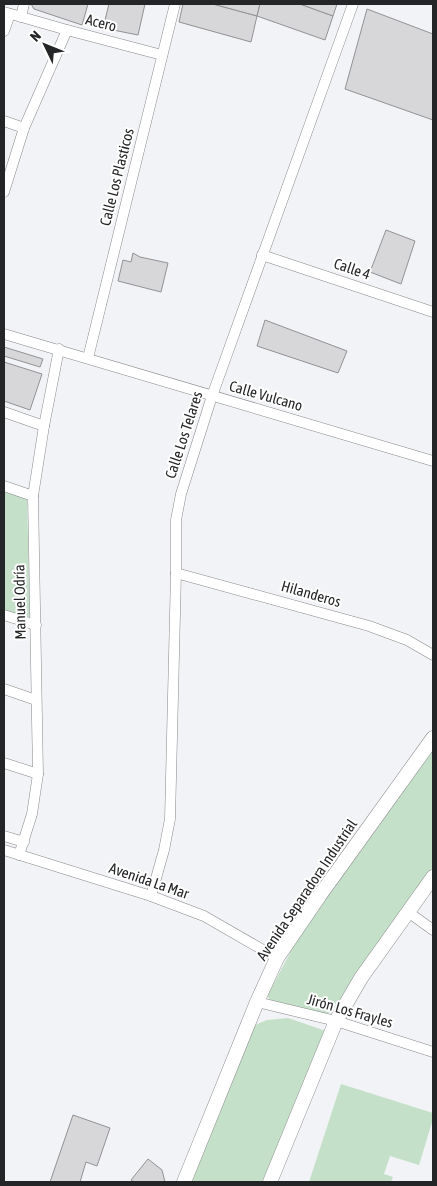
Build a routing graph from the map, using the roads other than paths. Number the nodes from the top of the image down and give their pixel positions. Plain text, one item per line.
1 (24, 4) edge
2 (175, 4) edge
3 (353, 4) edge
4 (7, 13) edge
5 (21, 17) junction
6 (67, 30) junction
7 (4, 31) edge
8 (162, 55) junction
9 (4, 121) edge
10 (24, 128) junction
11 (4, 192) edge
12 (262, 255) junction
13 (433, 312) edge
14 (4, 334) edge
15 (59, 349) junction
16 (88, 358) junction
17 (212, 396) junction
18 (4, 412) edge
19 (44, 426) junction
20 (433, 461) edge
21 (4, 486) edge
22 (33, 496) junction
23 (176, 573) junction
24 (4, 615) edge
25 (36, 625) junction
26 (433, 655) edge
27 (4, 689) edge
28 (36, 700) junction
29 (433, 738) edge
30 (4, 763) edge
31 (38, 774) junction
32 (4, 836) edge
33 (24, 842) junction
34 (4, 850) edge
35 (19, 855) junction
36 (433, 877) edge
37 (151, 896) junction
38 (408, 912) junction
39 (433, 930) edge
40 (277, 958) junction
41 (258, 1002) junction
42 (336, 1021) junction
43 (433, 1052) edge
44 (184, 1178) edge
45 (270, 1182) edge

1 - 5 street
2 - 8 street, Calle Los Plasticos
3 - 12 street, Calle Los Telares
4 - 5 street, Acero
4 - 7 street
5 - 6 street, Acero
6 - 8 street, Acero
6 - 10 street
8 - 16 street, Calle Los Plasticos
9 - 10 street
10 - 11 street
12 - 13 street, Calle 4
12 - 17 street, Calle Los Telares
14 - 15 street, Calle Vulcano
15 - 16 street, Calle Vulcano
15 - 19 street, Manuel Odría
16 - 17 street, Calle Vulcano
17 - 20 street, Calle Vulcano
17 - 23 street, Calle Los Telares
18 - 19 street
19 - 22 street, Manuel Odría
21 - 22 street
22 - 25 street, Manuel Odría
23 - 26 street, Hilanderos
23 - 37 street, Calle Los Telares
24 - 25 street
25 - 28 street, Manuel Odría
27 - 28 street
28 - 31 street, Manuel Odría
29 - 40 main road, Avenida Separadora Industrial
30 - 31 street
31 - 33 street, Manuel Odría
32 - 33 street
33 - 35 street, Manuel Odría
34 - 35 street, Avenida La Mar
35 - 37 street, Avenida La Mar
36 - 38 main road
37 - 40 street, Avenida La Mar
38 - 39 street
38 - 42 main road
40 - 41 main road, Avenida Separadora Industrial
41 - 42 street, Jirón Los Frayles
41 - 44 main road, Avenida Separadora Industrial
42 - 43 street, Jirón Los Frayles
42 - 45 main road

